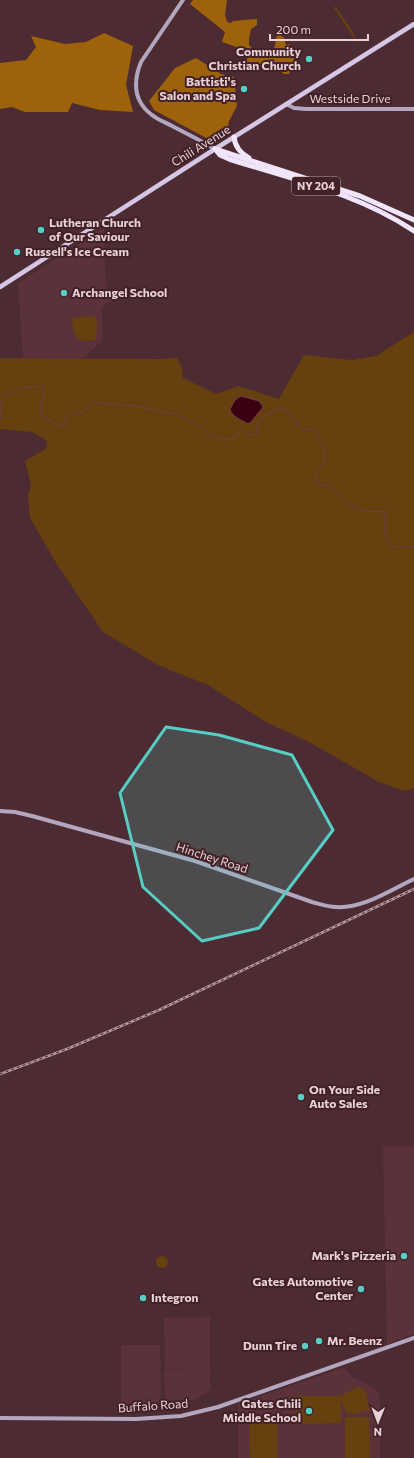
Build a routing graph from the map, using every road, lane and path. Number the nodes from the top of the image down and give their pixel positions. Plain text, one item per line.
1 (183, 0) edge
2 (414, 24) edge
3 (286, 104) junction
4 (414, 109) edge
5 (234, 137) junction
6 (215, 149) junction
7 (263, 164) junction
8 (414, 220) edge
9 (414, 231) edge
10 (0, 287) edge
11 (0, 811) edge
12 (414, 879) edge
13 (414, 1338) edge
14 (0, 1418) edge

1 - 6 street
2 - 3 main road, Chili Avenue
3 - 4 street, Westside Drive
3 - 5 main road, Chili Avenue
5 - 6 main road, Chili Avenue
5 - 7 highway
6 - 7 highway, NY 204
6 - 9 highway, NY 204
6 - 10 main road, Chili Avenue
7 - 8 highway, NY 204
11 - 12 street, Hinchey Road
13 - 14 street, Buffalo Road

